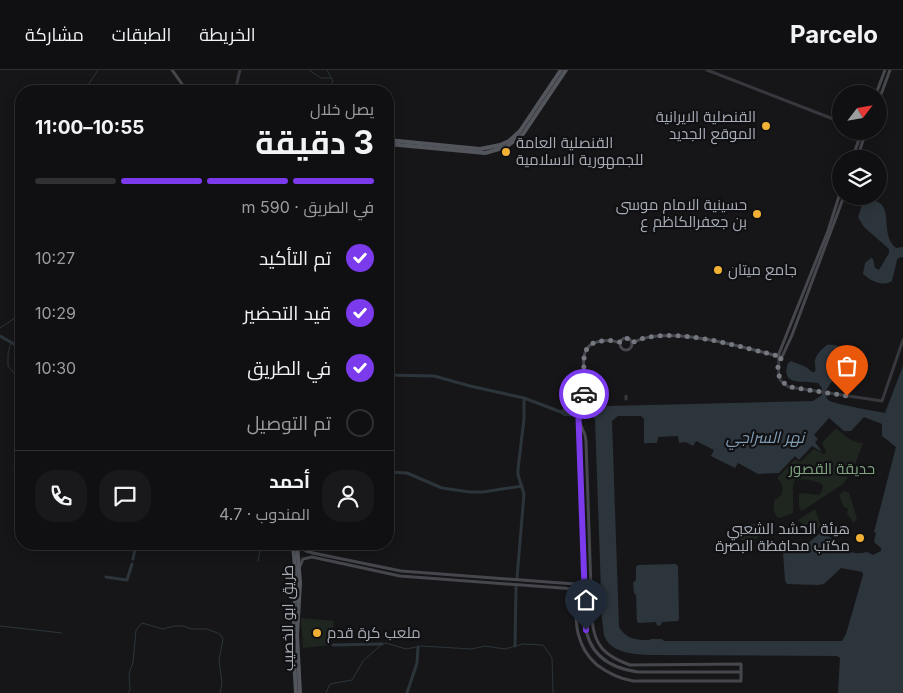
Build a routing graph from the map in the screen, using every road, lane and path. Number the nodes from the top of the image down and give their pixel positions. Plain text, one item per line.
1 (172, 70) edge
2 (240, 70) edge
3 (561, 70) edge
4 (566, 70) edge
5 (707, 70) edge
6 (885, 70) edge
7 (890, 70) edge
8 (881, 79) junction
9 (557, 80) junction
10 (886, 81) junction
11 (183, 85) edge
12 (236, 85) edge
13 (879, 85) edge
14 (885, 85) edge
15 (832, 119) edge
16 (394, 142) edge
17 (841, 205) edge
18 (835, 206) joint
19 (840, 208) junction
20 (903, 340) edge
21 (620, 342) junction
22 (632, 343) junction
23 (780, 357) junction
24 (579, 419) junction
25 (294, 550) edge
26 (299, 550) edge
27 (305, 550) edge
28 (300, 567) junction
29 (575, 586) junction
30 (295, 635) junction
31 (741, 672) junction
32 (296, 693) edge
33 (300, 693) edge

1 - 11 main road
2 - 12 street
3 - 9 main road
4 - 9 main road
5 - 15 street
6 - 8 main road
7 - 10 main road
8 - 10 main road
8 - 13 main road
9 - 16 main road
10 - 14 main road
17 - 19 main road
18 - 19 main road
18 - 23 main road
19 - 23 main road
20 - 23 street
21 - 22 main road
21 - 22 main road
21 - 24 main road
22 - 23 main road
24 - 31 main road
24 - 31 main road
25 - 30 main road, طريق ابو الخصيب
26 - 28 main road, طريق ابو الخصيب
27 - 29 main road
28 - 29 main road
28 - 30 main road, طريق ابو الخصيب
29 - 31 main road
30 - 32 main road, طريق ابو الخصيب
30 - 33 main road, طريق ابو الخصيب

